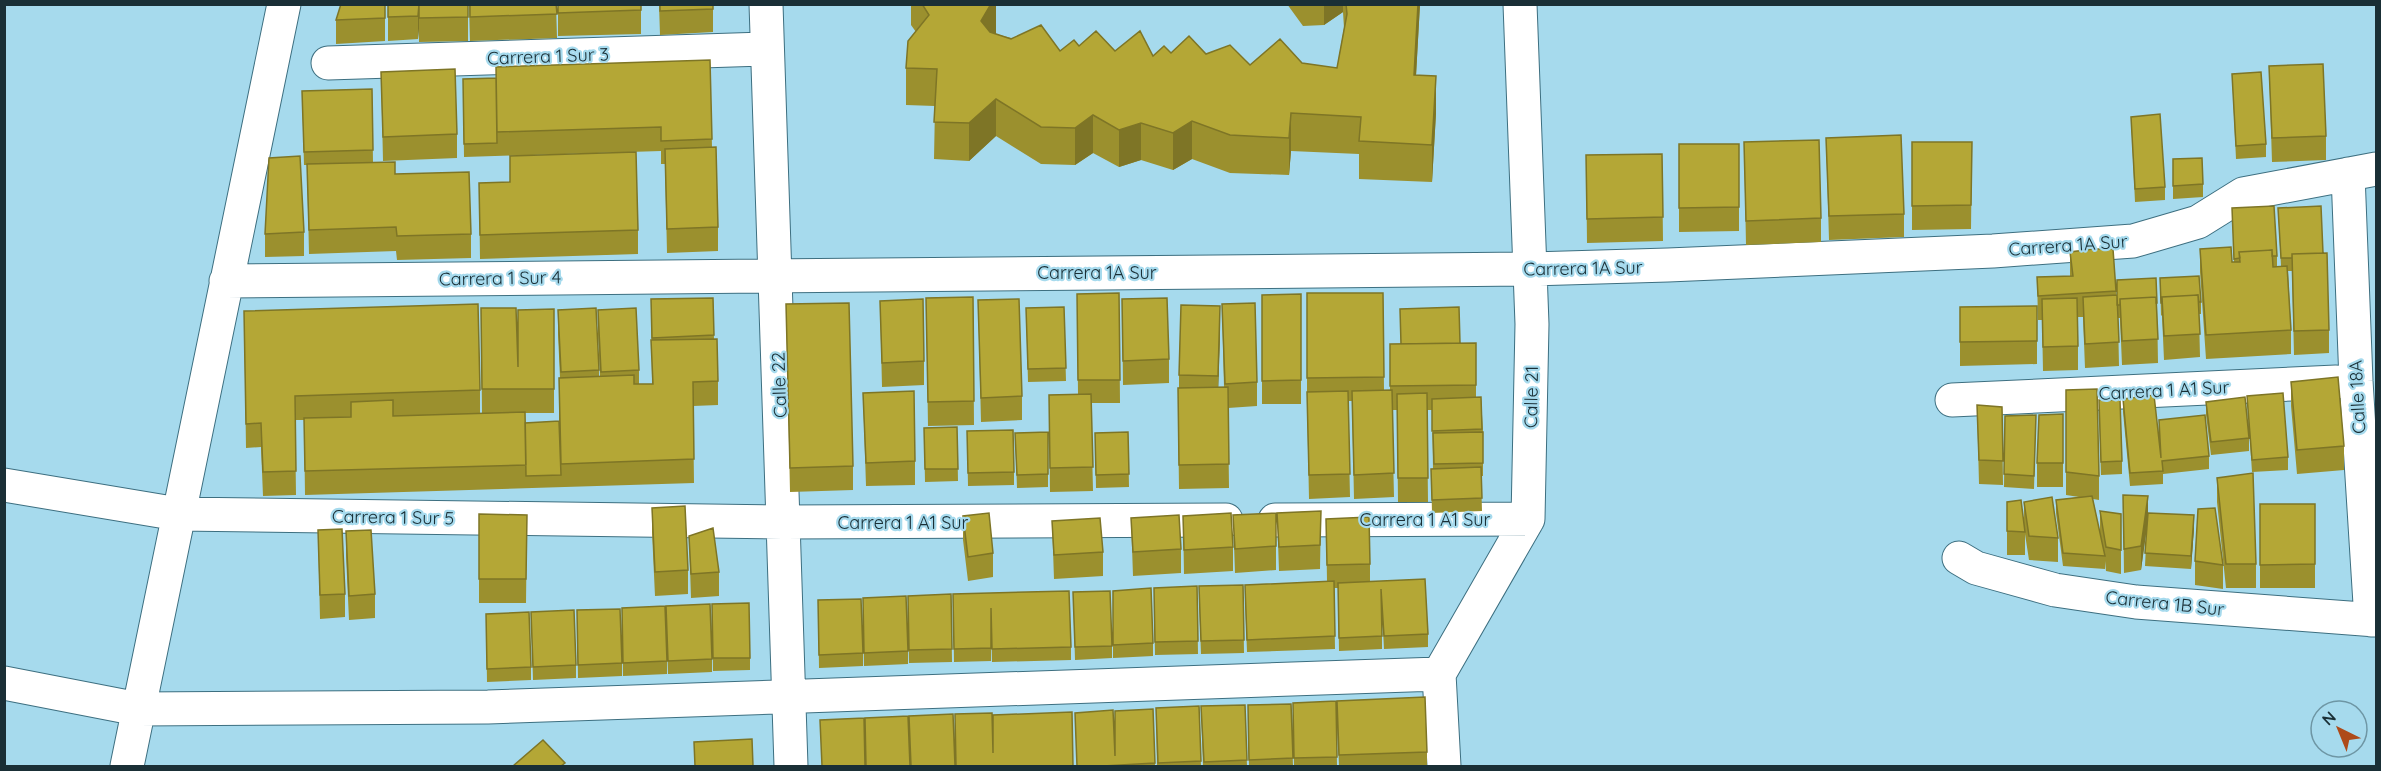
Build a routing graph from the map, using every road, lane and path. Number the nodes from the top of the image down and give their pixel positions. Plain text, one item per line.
1 (284, 4) edge
2 (766, 4) edge
3 (1520, 4) edge
4 (767, 49) junction
5 (328, 63) dead end
6 (2362, 172) edge
7 (1531, 269) junction
8 (775, 274) junction
9 (226, 281) junction
10 (2366, 380) edge
11 (1952, 400) dead end
12 (4, 485) edge
13 (178, 514) junction
14 (1528, 519) junction
15 (783, 522) junction
16 (1959, 558) dead end
17 (2374, 620) edge
18 (1439, 674) junction
19 (4, 683) edge
20 (789, 696) junction
21 (138, 709) junction
22 (127, 766) edge
23 (791, 766) edge
24 (1444, 766) edge

1 - 9 street
2 - 4 street, Calle 22
3 - 7 street, Calle 21
4 - 5 street, Carrera 1 Sur 3
4 - 8 street, Calle 22
6 - 7 street, Carrera 1A Sur
6 - 10 street, Calle 18A
7 - 8 street, Carrera 1A Sur
7 - 14 street, Calle 21
8 - 9 street, Carrera 1 Sur 4
8 - 15 street, Calle 22
9 - 13 street
10 - 11 street, Carrera 1 A1 Sur
10 - 17 street, Calle 18A
12 - 13 street, Carrera 1 Sur 5
13 - 15 street, Carrera 1 Sur 5
13 - 21 street
14 - 15 street, Carrera 1 A1 Sur
14 - 18 street, Calle 21
15 - 20 street, Calle 22
16 - 17 street, Carrera 1B Sur
18 - 20 street
18 - 24 street
19 - 21 street
20 - 21 street
20 - 23 street, Calle 22
21 - 22 street

